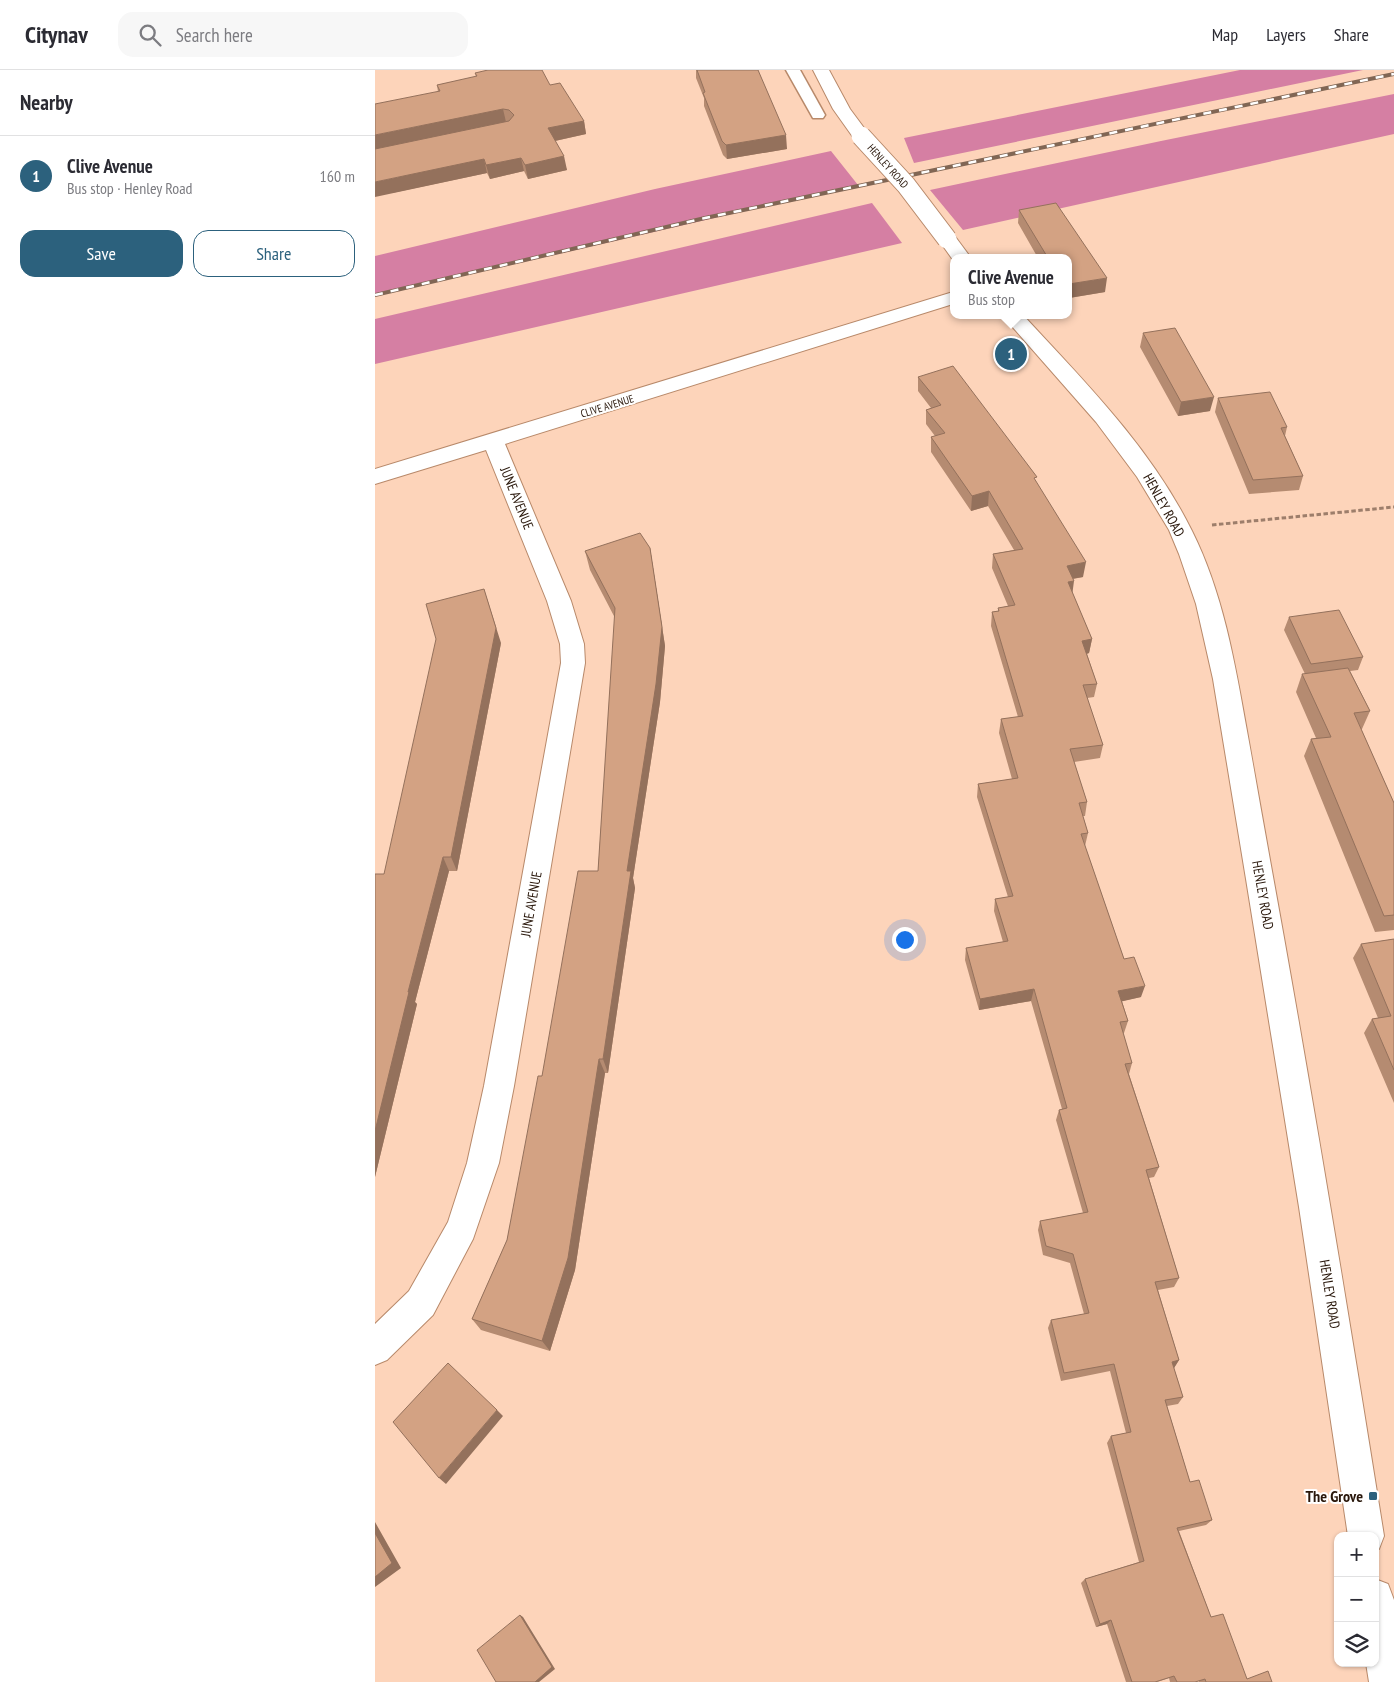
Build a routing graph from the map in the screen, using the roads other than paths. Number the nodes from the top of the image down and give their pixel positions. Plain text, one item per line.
1 (793, 70) edge
2 (821, 70) edge
3 (831, 91) junction
4 (806, 96) junction
5 (818, 115) dead end
6 (959, 254) edge
7 (950, 299) edge
8 (1016, 319) edge
9 (493, 441) junction
10 (375, 477) edge
11 (375, 1348) edge
12 (1365, 1532) edge
13 (1379, 1622) edge
14 (1388, 1682) edge

1 - 4 lane
2 - 3 street, HENLEY ROAD
3 - 4 lane
3 - 6 street, HENLEY ROAD, bridge
4 - 5 lane
7 - 9 street, CLIVE AVENUE
8 - 12 street, HENLEY ROAD
9 - 10 street, CLIVE AVENUE
9 - 11 street, JUNE AVENUE
13 - 14 street

